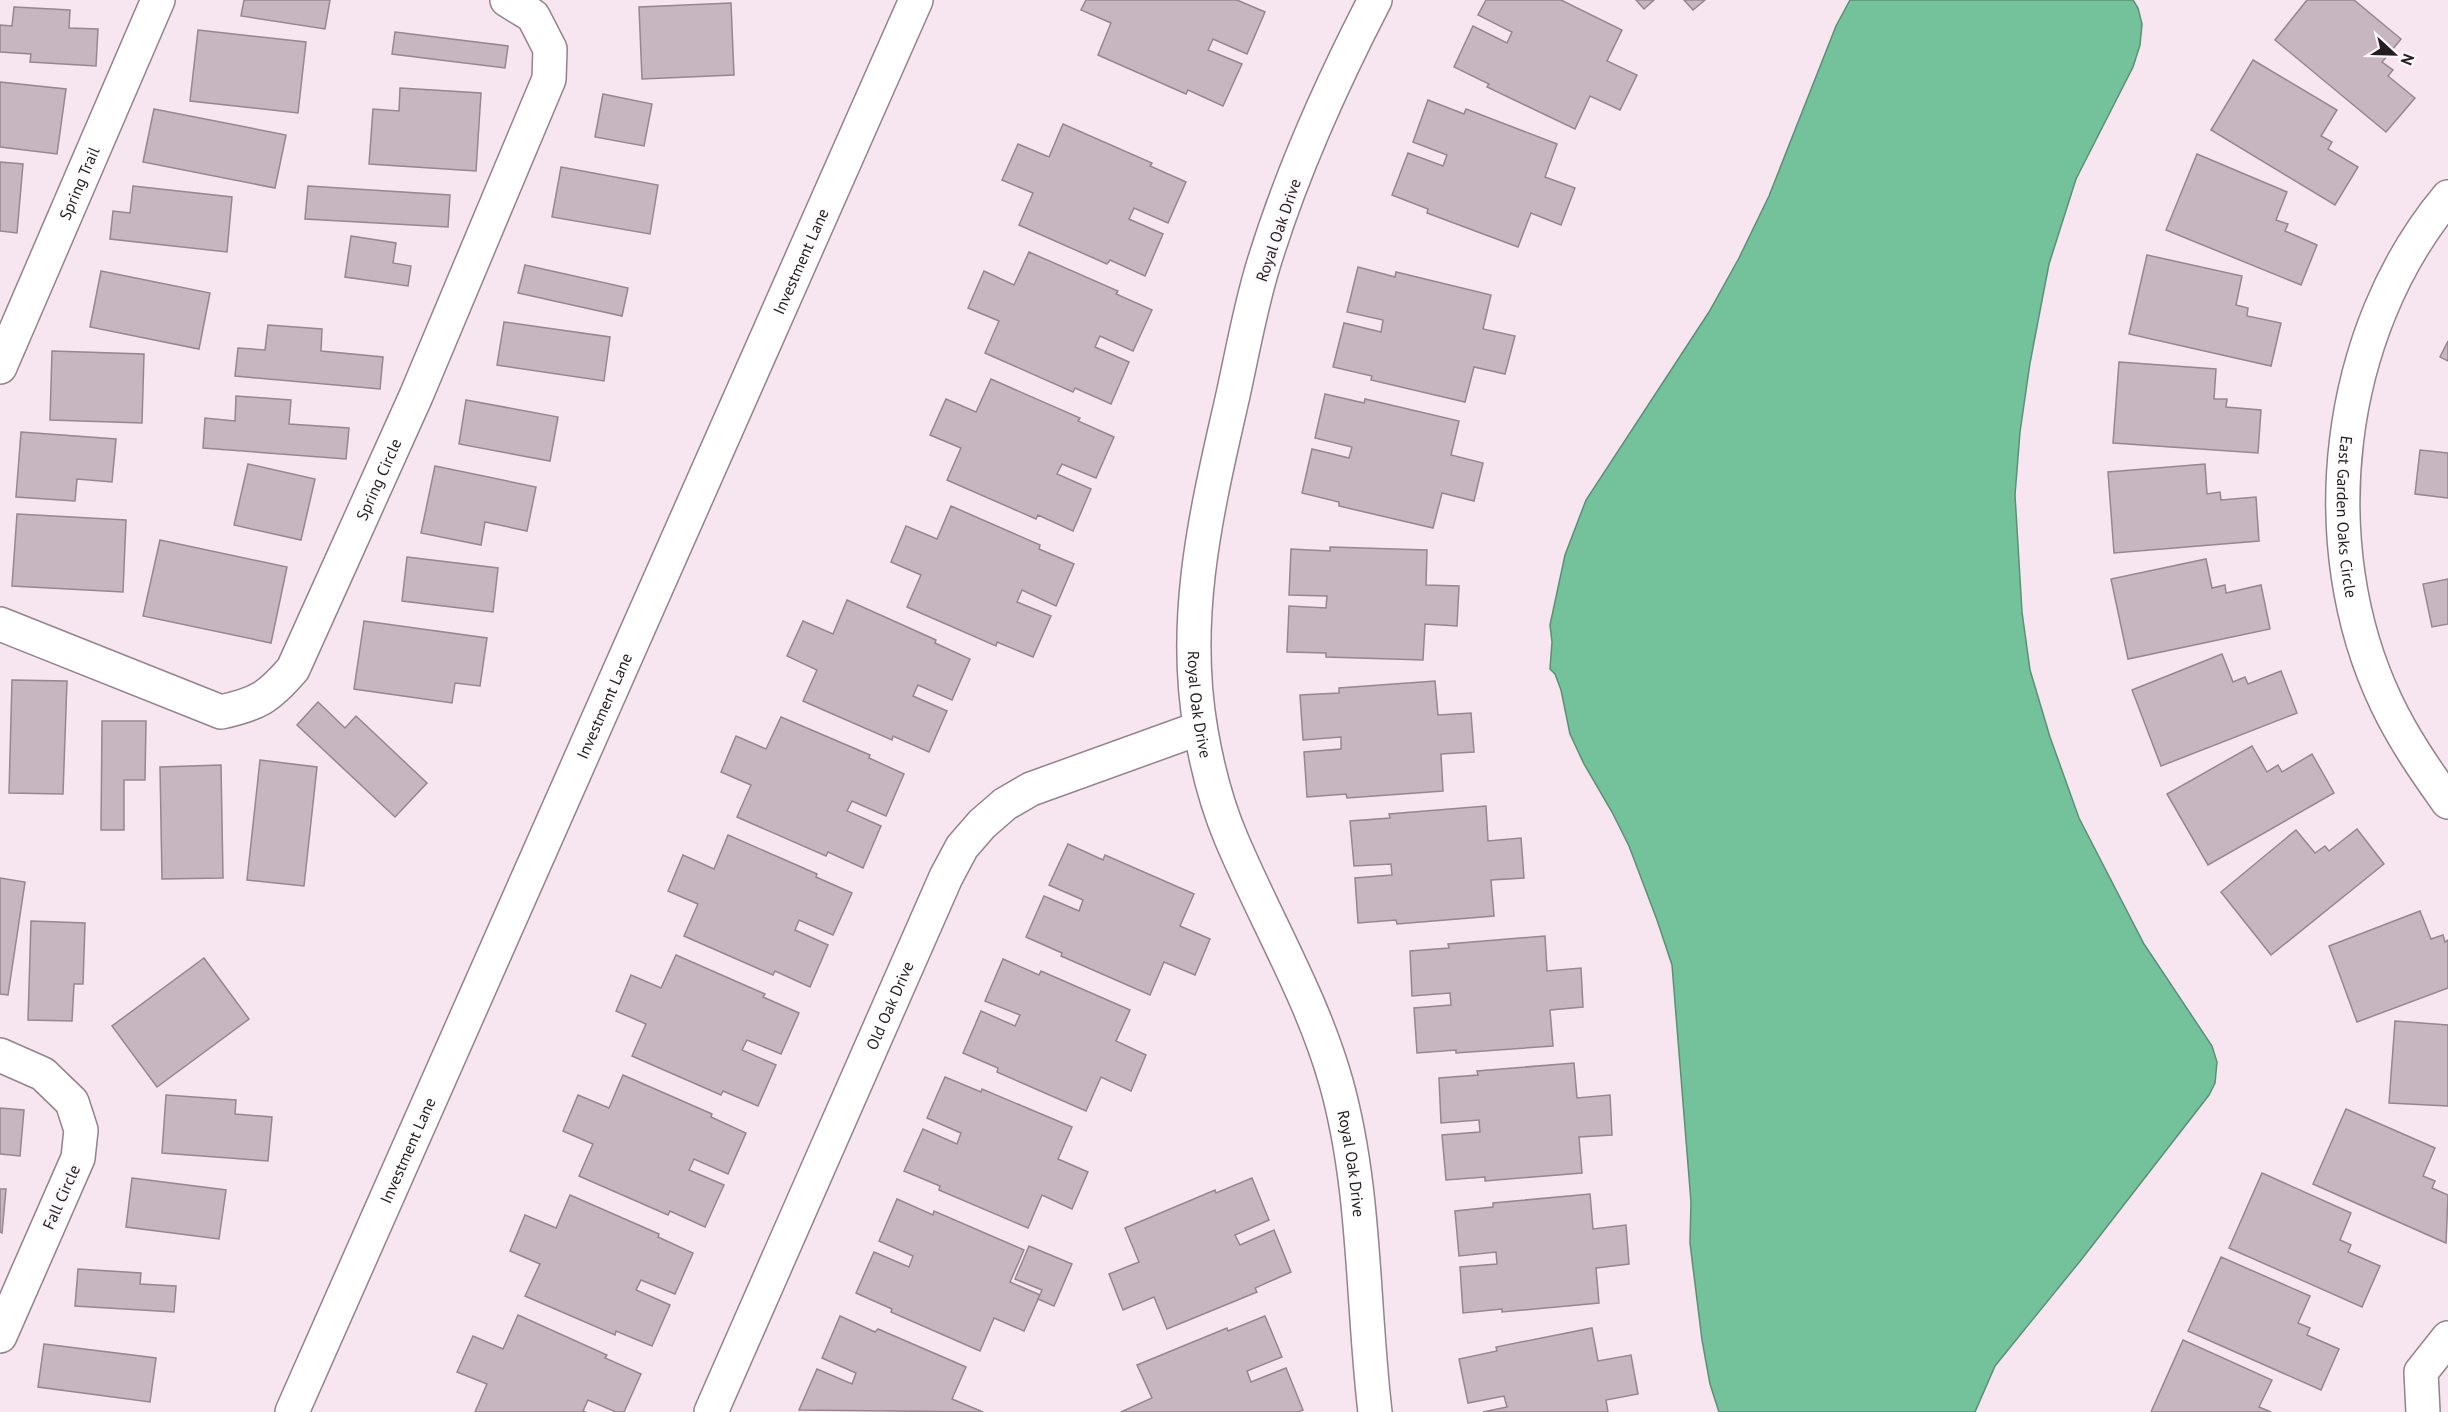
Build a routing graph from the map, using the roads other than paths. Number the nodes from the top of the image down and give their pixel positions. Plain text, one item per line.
1 (158, 0) edge
2 (507, 0) edge
3 (916, 0) edge
4 (1375, 0) edge
5 (2448, 196) edge
6 (0, 367) edge
7 (0, 624) edge
8 (1200, 728) junction
9 (2448, 802) edge
10 (0, 1055) edge
11 (0, 1336) edge
12 (2448, 1338) edge
13 (292, 1412) edge
14 (711, 1412) edge
15 (1375, 1412) edge
16 (2423, 1412) edge

1 - 6 street, Spring Trail
2 - 7 street, Spring Circle
3 - 13 street, Investment Lane
4 - 8 street, Royal Oak Drive
5 - 9 street, East Garden Oaks Circle
8 - 14 street, Old Oak Drive
8 - 15 street, Royal Oak Drive
10 - 11 street, Fall Circle
12 - 16 street

